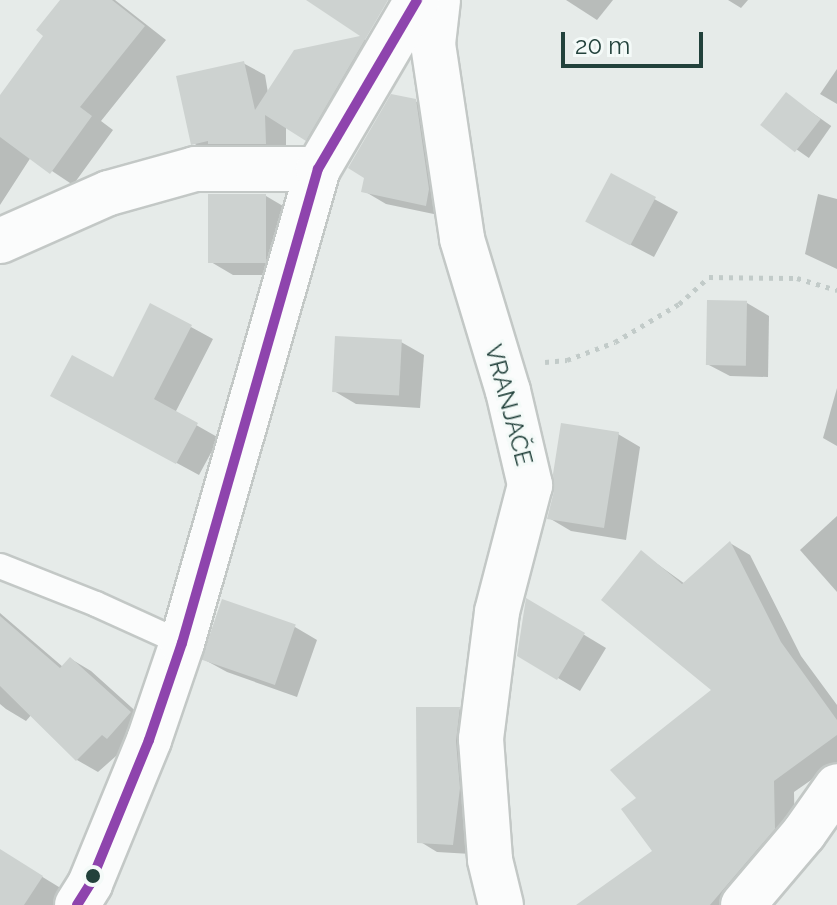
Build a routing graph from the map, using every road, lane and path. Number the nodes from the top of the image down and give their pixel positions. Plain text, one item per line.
1 (417, 0) edge
2 (438, 0) edge
3 (318, 169) junction
4 (0, 241) edge
5 (837, 290) edge
6 (516, 427) junction
7 (0, 566) edge
8 (182, 643) junction
9 (837, 786) edge
10 (77, 905) edge
11 (501, 905) edge
12 (743, 905) edge

1 - 3 street
2 - 6 street, VRANJAČE
3 - 4 street
3 - 8 street
5 - 6 path
6 - 11 street, VRANJAČE
7 - 8 lane
8 - 10 street
9 - 12 street

